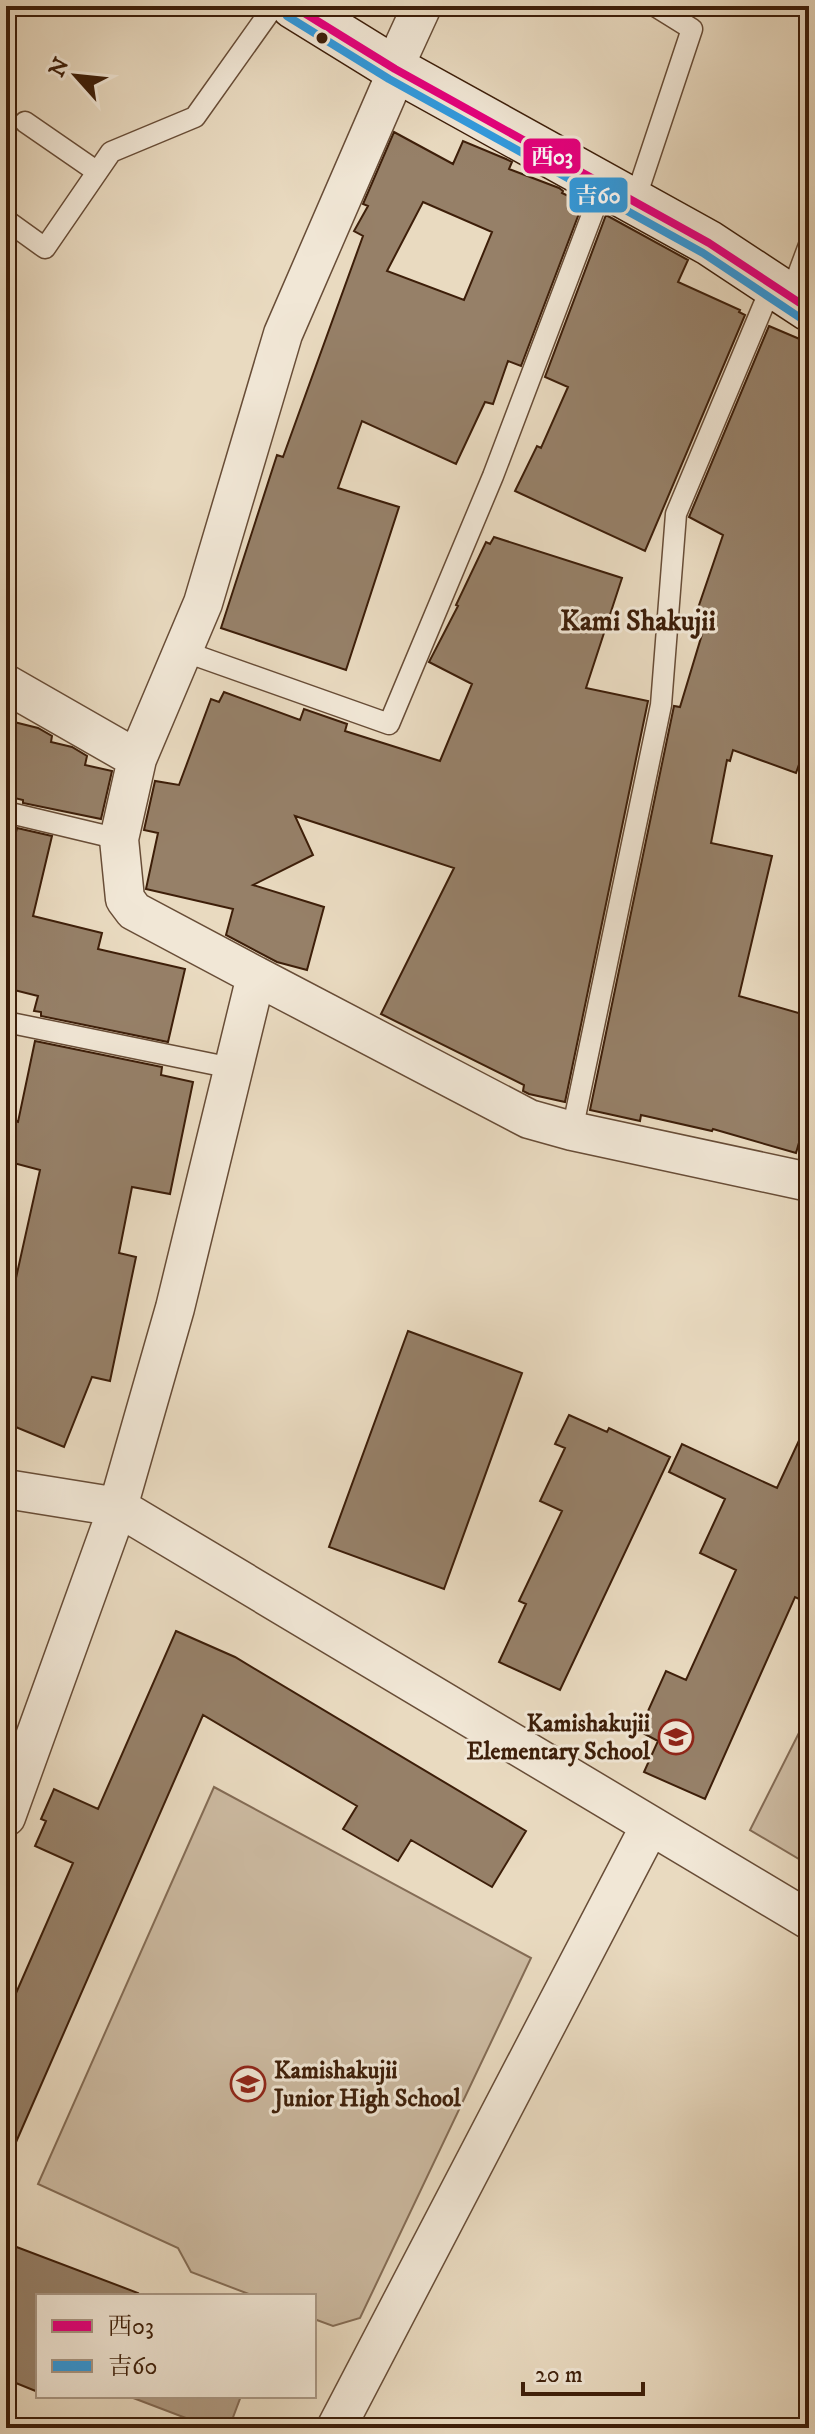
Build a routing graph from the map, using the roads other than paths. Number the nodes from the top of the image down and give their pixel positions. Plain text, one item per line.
1 (274, 6) edge
2 (293, 6) edge
3 (422, 6) edge
4 (655, 6) edge
5 (395, 69) junction
6 (25, 122) dead end
7 (96, 171) junction
8 (618, 194) junction
9 (6, 220) edge
10 (809, 245) edge
11 (790, 297) edge
12 (183, 651) junction
13 (6, 684) edge
14 (137, 759) junction
15 (6, 812) edge
16 (119, 839) junction
17 (256, 976) junction
18 (6, 1022) edge
19 (232, 1068) junction
20 (572, 1131) junction
21 (809, 1182) edge
22 (6, 1489) edge
23 (118, 1507) junction
24 (17, 1749) edge
25 (6, 1817) edge
26 (650, 1826) junction
27 (809, 1920) edge
28 (336, 2428) edge

1 - 7 lane
2 - 5 street
3 - 5 street
4 - 8 lane
5 - 8 street
5 - 12 street
6 - 7 lane
7 - 9 lane
8 - 11 street
8 - 12 lane
10 - 11 lane
11 - 20 lane
12 - 14 street
13 - 14 street
14 - 16 street
15 - 16 lane
16 - 17 street
17 - 19 street
17 - 20 street
18 - 19 lane
19 - 23 street
20 - 21 street
22 - 23 street
23 - 24 street
23 - 26 street
24 - 25 street
26 - 27 street
26 - 28 street

